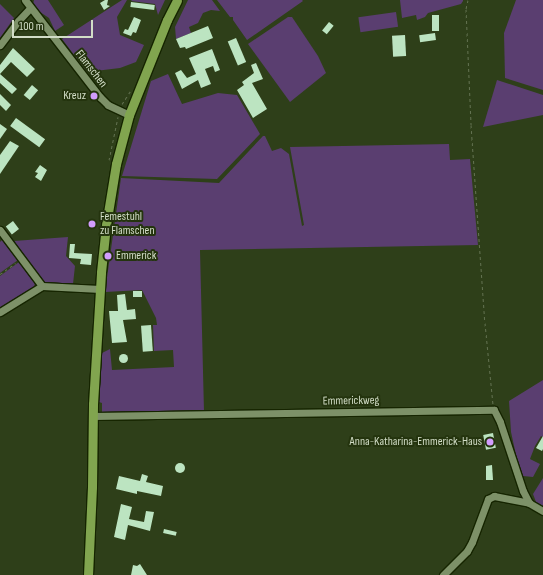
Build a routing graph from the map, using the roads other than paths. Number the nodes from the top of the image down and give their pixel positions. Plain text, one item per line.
1 (25, 0) edge
2 (178, 0) edge
3 (30, 8) junction
4 (0, 45) edge
5 (129, 115) junction
6 (0, 230) edge
7 (42, 286) junction
8 (100, 289) junction
9 (0, 312) edge
10 (93, 416) junction
11 (529, 503) junction
12 (543, 511) edge
13 (88, 575) edge
14 (443, 575) edge

1 - 3 street, Flamschen
2 - 5 main road
3 - 4 street
3 - 5 street, Flamschen
5 - 8 main road
6 - 7 street
7 - 8 street
7 - 9 street
8 - 10 main road
10 - 11 street, Emmerickweg
10 - 13 main road
11 - 12 street
11 - 14 street

